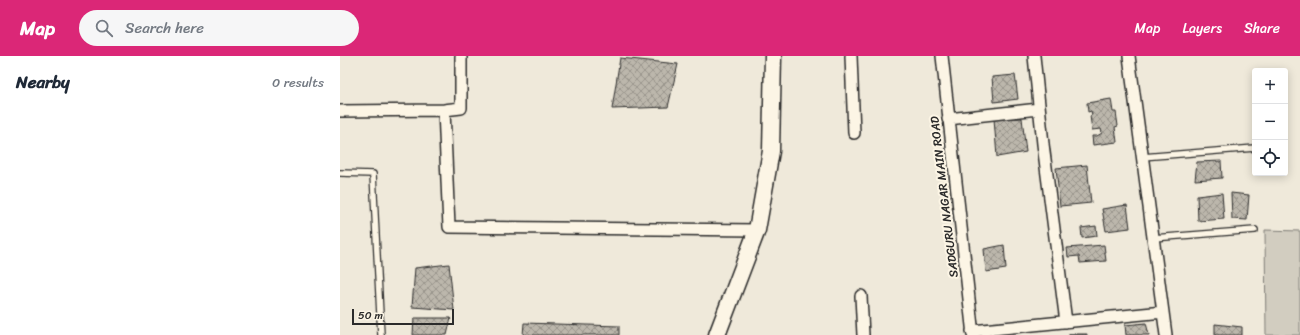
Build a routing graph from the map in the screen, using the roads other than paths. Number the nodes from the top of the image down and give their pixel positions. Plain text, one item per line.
1 (461, 56) edge
2 (773, 56) edge
3 (851, 56) edge
4 (942, 56) edge
5 (1034, 56) edge
6 (1129, 56) edge
7 (1039, 109) junction
8 (444, 110) junction
9 (340, 111) edge
10 (948, 119) junction
11 (854, 133) dead end
12 (1252, 148) edge
13 (1142, 157) junction
14 (340, 173) edge
15 (757, 230) junction
16 (1255, 230) dead end
17 (1153, 238) junction
18 (862, 296) dead end
19 (1163, 312) junction
20 (1066, 322) junction
21 (973, 333) edge
22 (381, 335) edge
23 (717, 335) edge
24 (863, 335) edge
25 (1166, 335) edge

1 - 8 street
2 - 15 street
3 - 11 street
4 - 10 street, SADGURU NAGAR MAIN ROAD
5 - 7 street
6 - 13 street
7 - 10 street
7 - 20 street
8 - 9 street
8 - 15 street
10 - 21 street, SADGURU NAGAR MAIN ROAD
12 - 13 lane
13 - 17 street
14 - 22 lane
15 - 23 street
16 - 17 lane
17 - 19 street
18 - 24 street
19 - 20 street
19 - 25 street
20 - 21 street

